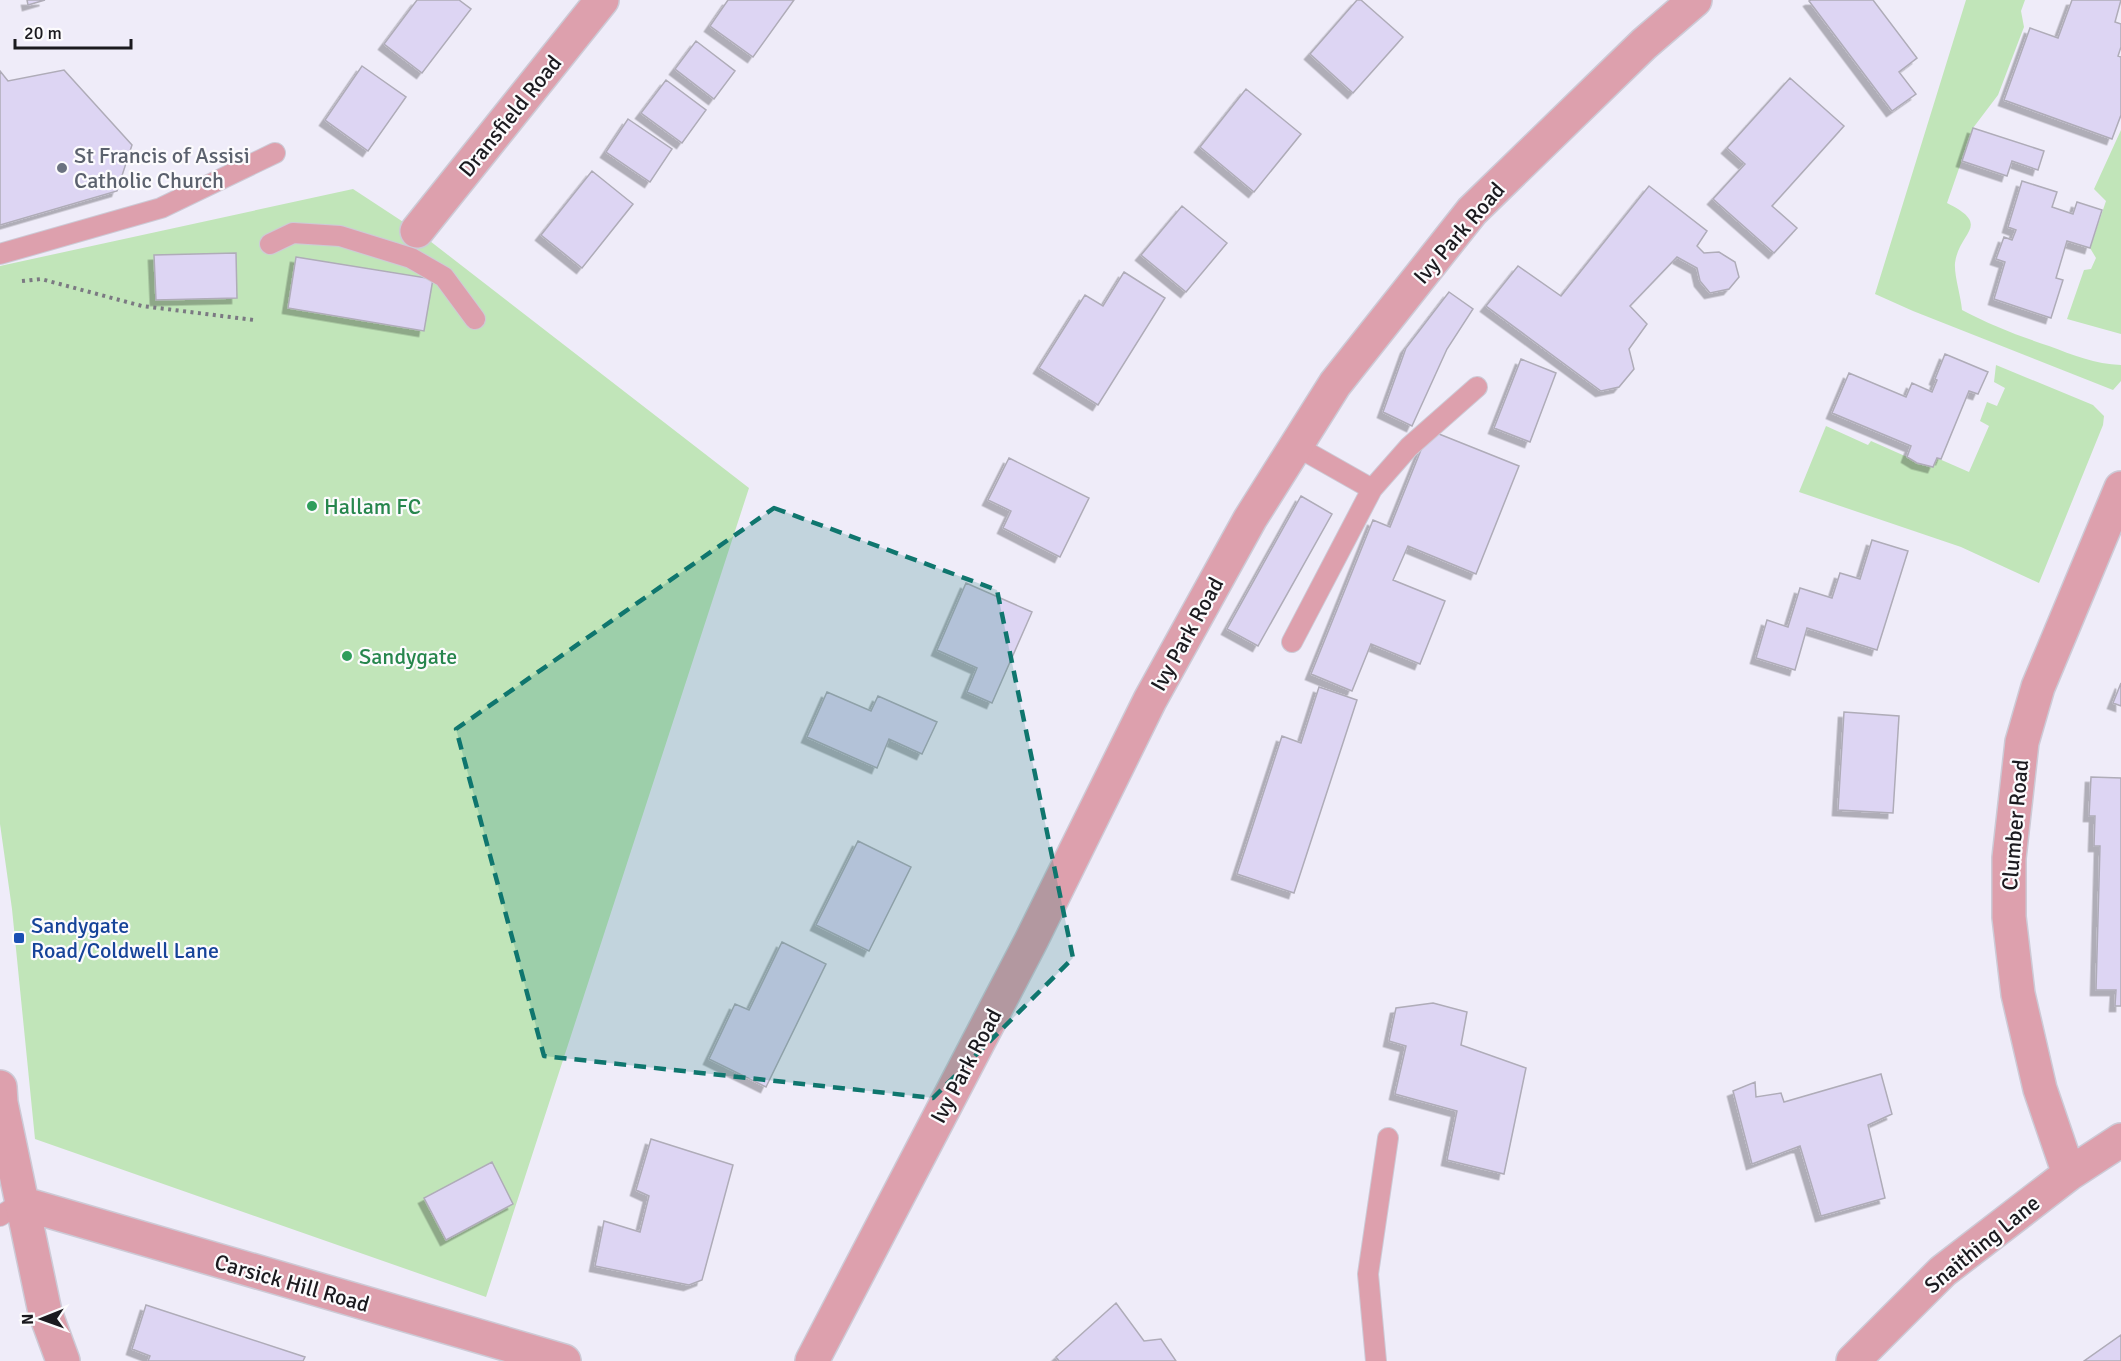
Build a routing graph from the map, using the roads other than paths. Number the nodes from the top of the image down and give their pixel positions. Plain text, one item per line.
1 (602, 0) edge
2 (1695, 0) edge
3 (274, 153) dead end
4 (407, 242) junction
5 (270, 244) dead end
6 (0, 254) edge
7 (475, 319) dead end
8 (1477, 387) dead end
9 (1296, 446) junction
10 (2121, 488) edge
11 (1372, 489) junction
12 (1292, 642) dead end
13 (0, 1087) edge
14 (0, 1103) edge
15 (1388, 1138) dead end
16 (2121, 1140) edge
17 (2069, 1174) junction
18 (11, 1209) edge
19 (63, 1361) edge
20 (564, 1361) edge
21 (812, 1361) edge
22 (1376, 1361) edge
23 (1853, 1361) edge

1 - 4 street, Dransfield Road
2 - 9 street, Ivy Park Road
3 - 6 lane
4 - 5 lane
4 - 7 lane
8 - 11 lane
9 - 11 lane
9 - 21 street, Ivy Park Road
10 - 17 street, Clumber Road
11 - 12 lane
13 - 14 street
14 - 18 street
15 - 22 lane
16 - 17 street, Snaithing Lane
17 - 23 street, Snaithing Lane
18 - 19 street
18 - 20 street, Carsick Hill Road

